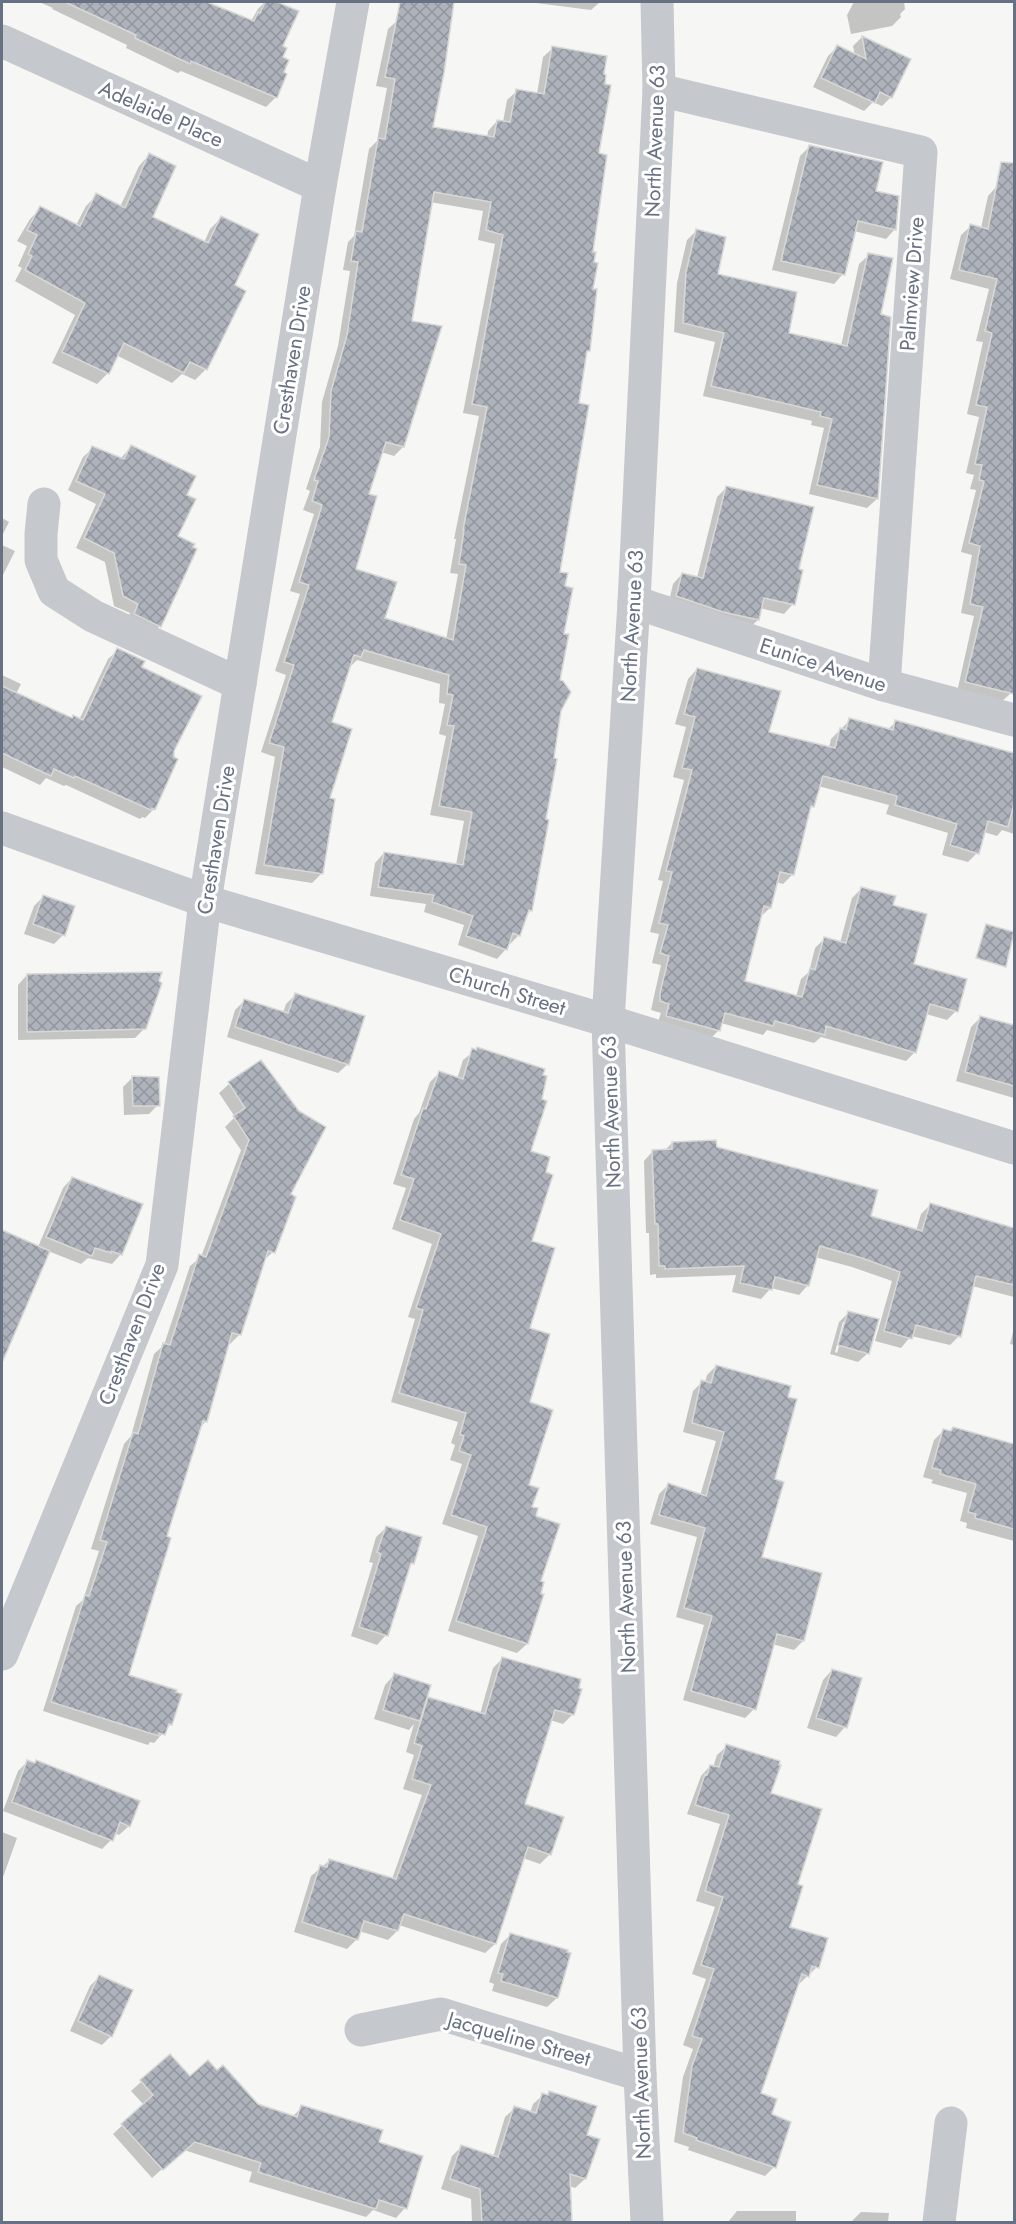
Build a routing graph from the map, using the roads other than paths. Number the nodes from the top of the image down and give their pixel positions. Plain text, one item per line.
1 (353, 2) edge
2 (657, 2) edge
3 (2, 41) edge
4 (659, 90) junction
5 (320, 186) junction
6 (44, 504) dead end
7 (634, 602) junction
8 (240, 684) junction
9 (884, 685) junction
10 (1014, 720) edge
11 (2, 828) edge
12 (205, 901) junction
13 (608, 1021) junction
14 (1014, 1148) edge
15 (2, 1654) edge
16 (361, 2030) dead end
17 (640, 2075) junction
18 (951, 2123) dead end
19 (647, 2223) edge
20 (939, 2223) edge

1 - 5 street, Cresthaven Drive
2 - 4 street, North Avenue 63
3 - 5 street, Adelaide Place
4 - 7 street, North Avenue 63
4 - 9 street, Palmview Drive
5 - 8 street, Cresthaven Drive
6 - 8 street
7 - 9 street, Eunice Avenue
7 - 13 street, North Avenue 63
8 - 12 street, Cresthaven Drive
9 - 10 street, Eunice Avenue
11 - 12 street, Church Street
12 - 13 street, Church Street
12 - 15 street, Cresthaven Drive
13 - 14 street, Church Street
13 - 17 street, North Avenue 63
16 - 17 street, Jacqueline Street
17 - 19 street, North Avenue 63
18 - 20 street

